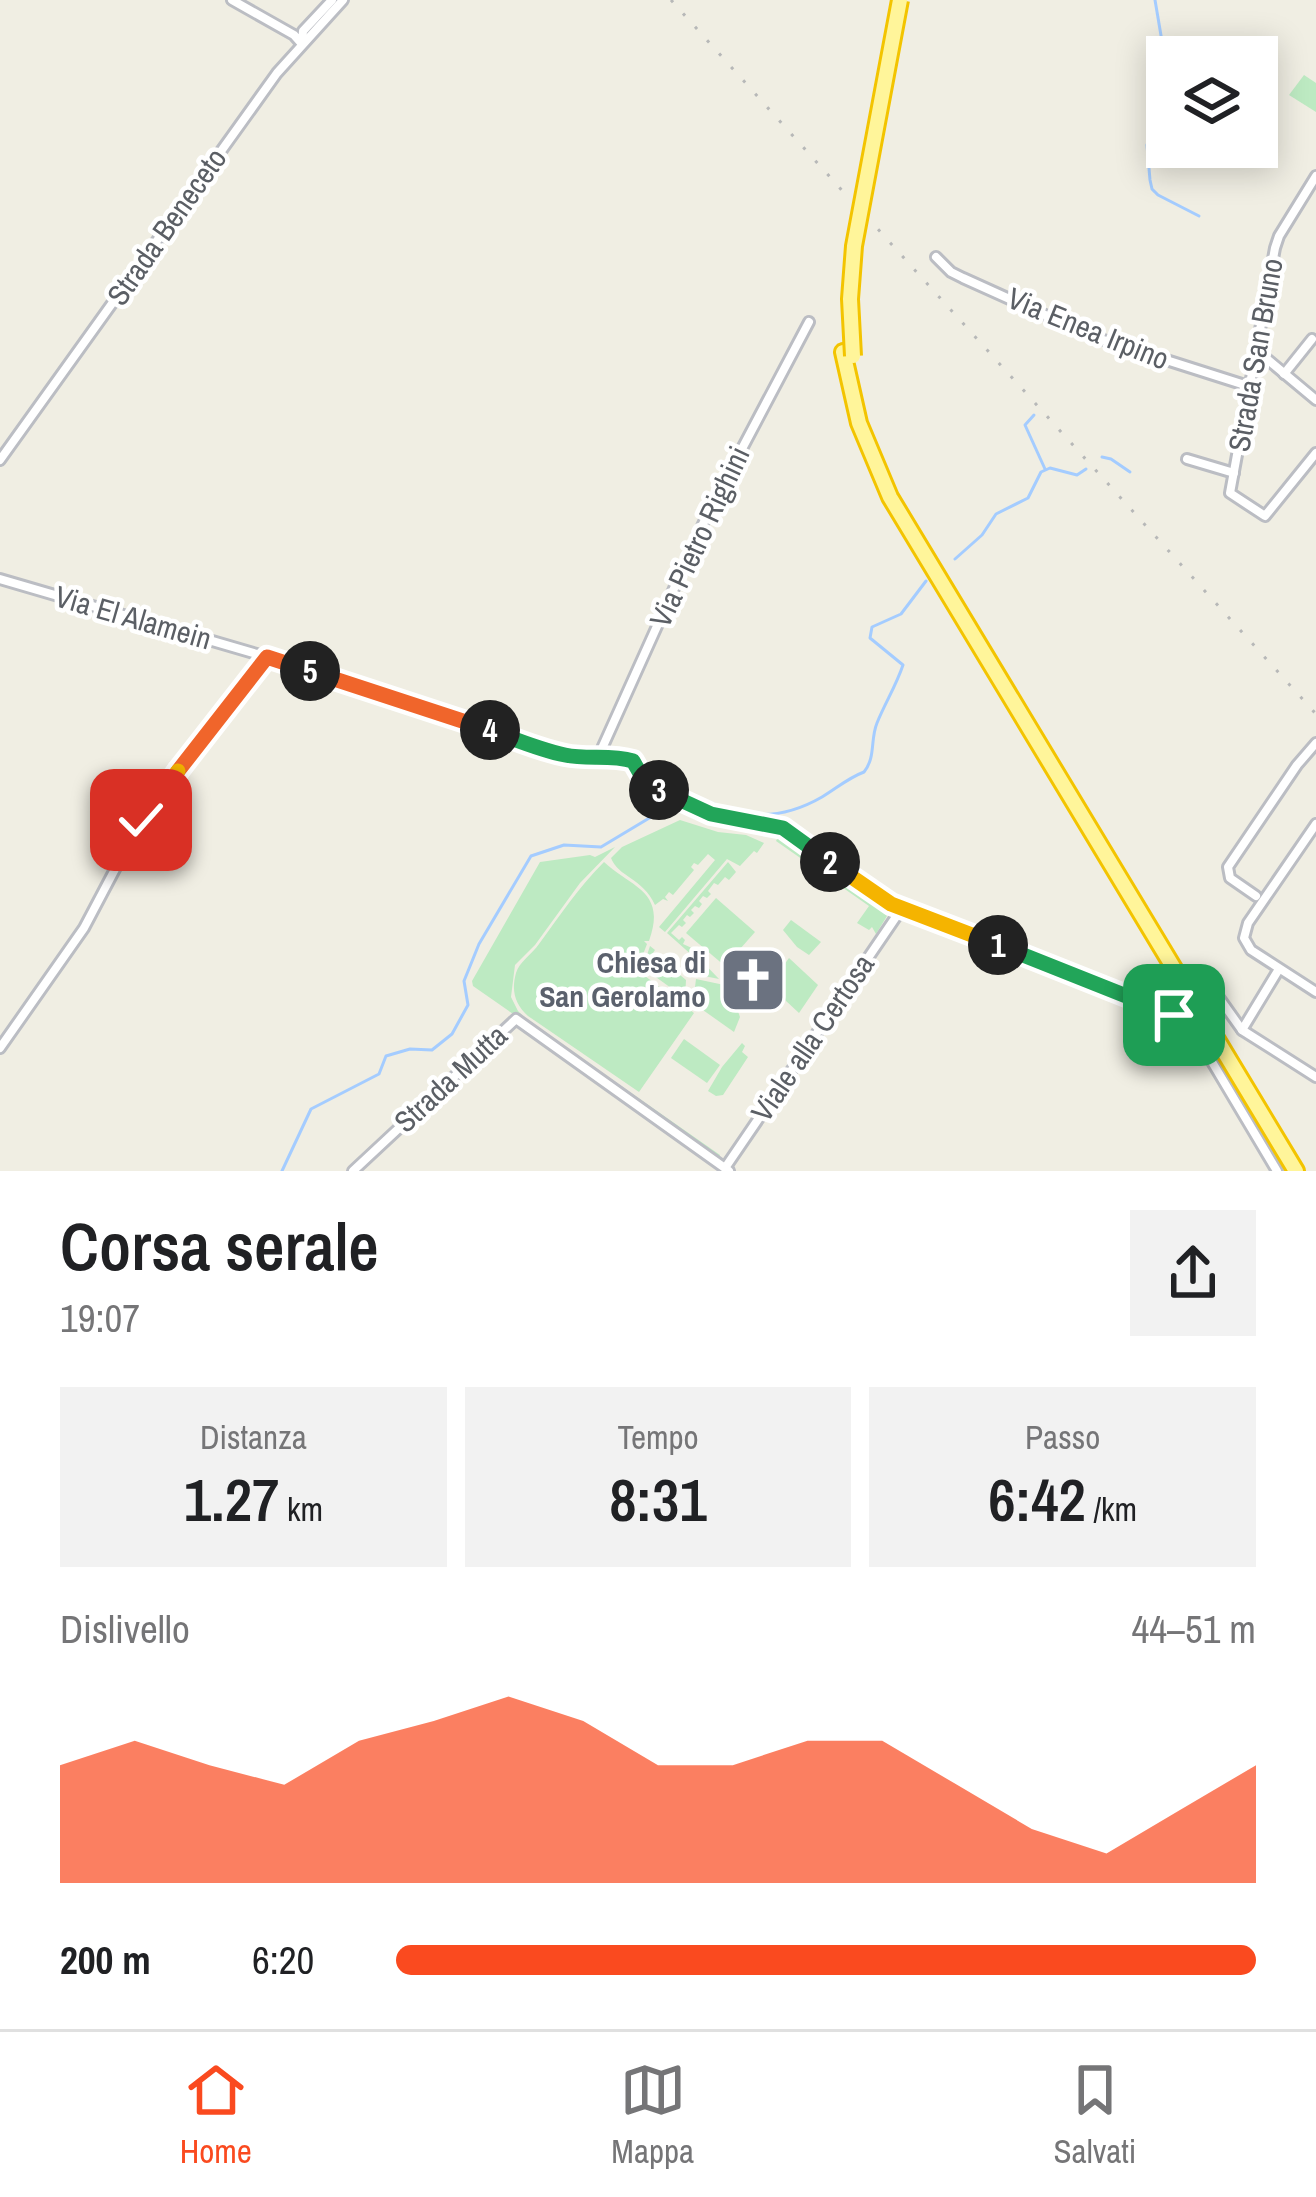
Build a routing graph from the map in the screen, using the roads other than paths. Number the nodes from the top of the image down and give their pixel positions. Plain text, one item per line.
1 (232, 0) edge
2 (332, 0) edge
3 (343, 0) edge
4 (891, 0) edge
5 (900, 0) edge
6 (302, 44) junction
7 (1316, 176) edge
8 (936, 257) dead end
9 (809, 322) dead end
10 (1312, 339) dead end
11 (1255, 349) junction
12 (848, 354) junction
13 (1284, 374) junction
14 (1248, 386) junction
15 (1316, 400) edge
16 (1316, 453) edge
17 (1187, 459) dead end
18 (0, 460) edge
19 (1234, 472) junction
20 (0, 579) edge
21 (267, 657) junction
22 (1316, 743) edge
23 (599, 755) junction
24 (1316, 824) edge
25 (1268, 895) junction
26 (1256, 896) junction
27 (902, 908) junction
28 (1258, 909) junction
29 (1280, 969) junction
30 (1205, 978) dead end
31 (1316, 992) edge
32 (1242, 1030) junction
33 (0, 1048) edge
34 (1316, 1077) edge
35 (727, 1169) edge
36 (353, 1171) edge
37 (1277, 1171) edge
38 (1296, 1171) edge
39 (1307, 1171) edge

1 - 6 street
2 - 6 street
3 - 6 street, Strada Beneceto
4 - 12 highway, bridge
5 - 12 highway, bridge
6 - 18 street, Strada Beneceto
7 - 11 street, Strada San Bruno
8 - 14 street, Via Enea Irpino
9 - 23 street, Via Pietro Righini
10 - 13 street
11 - 13 street
11 - 14 street, Strada San Bruno
12 - 38 highway
12 - 39 highway
13 - 15 street
14 - 19 street, Strada San Bruno
16 - 19 street, Strada San Bruno
17 - 19 street, Strada San Bruno
20 - 21 street, Via El Alamein
21 - 23 street, Via El Alamein
21 - 33 street
22 - 26 street
23 - 27 street
24 - 25 street
25 - 26 street
25 - 28 street
26 - 28 street
27 - 35 street, Viale alla Certosa
27 - 37 street
28 - 29 street
29 - 31 street
29 - 32 street
30 - 32 street
32 - 34 street
35 - 36 street, Strada Mutta

